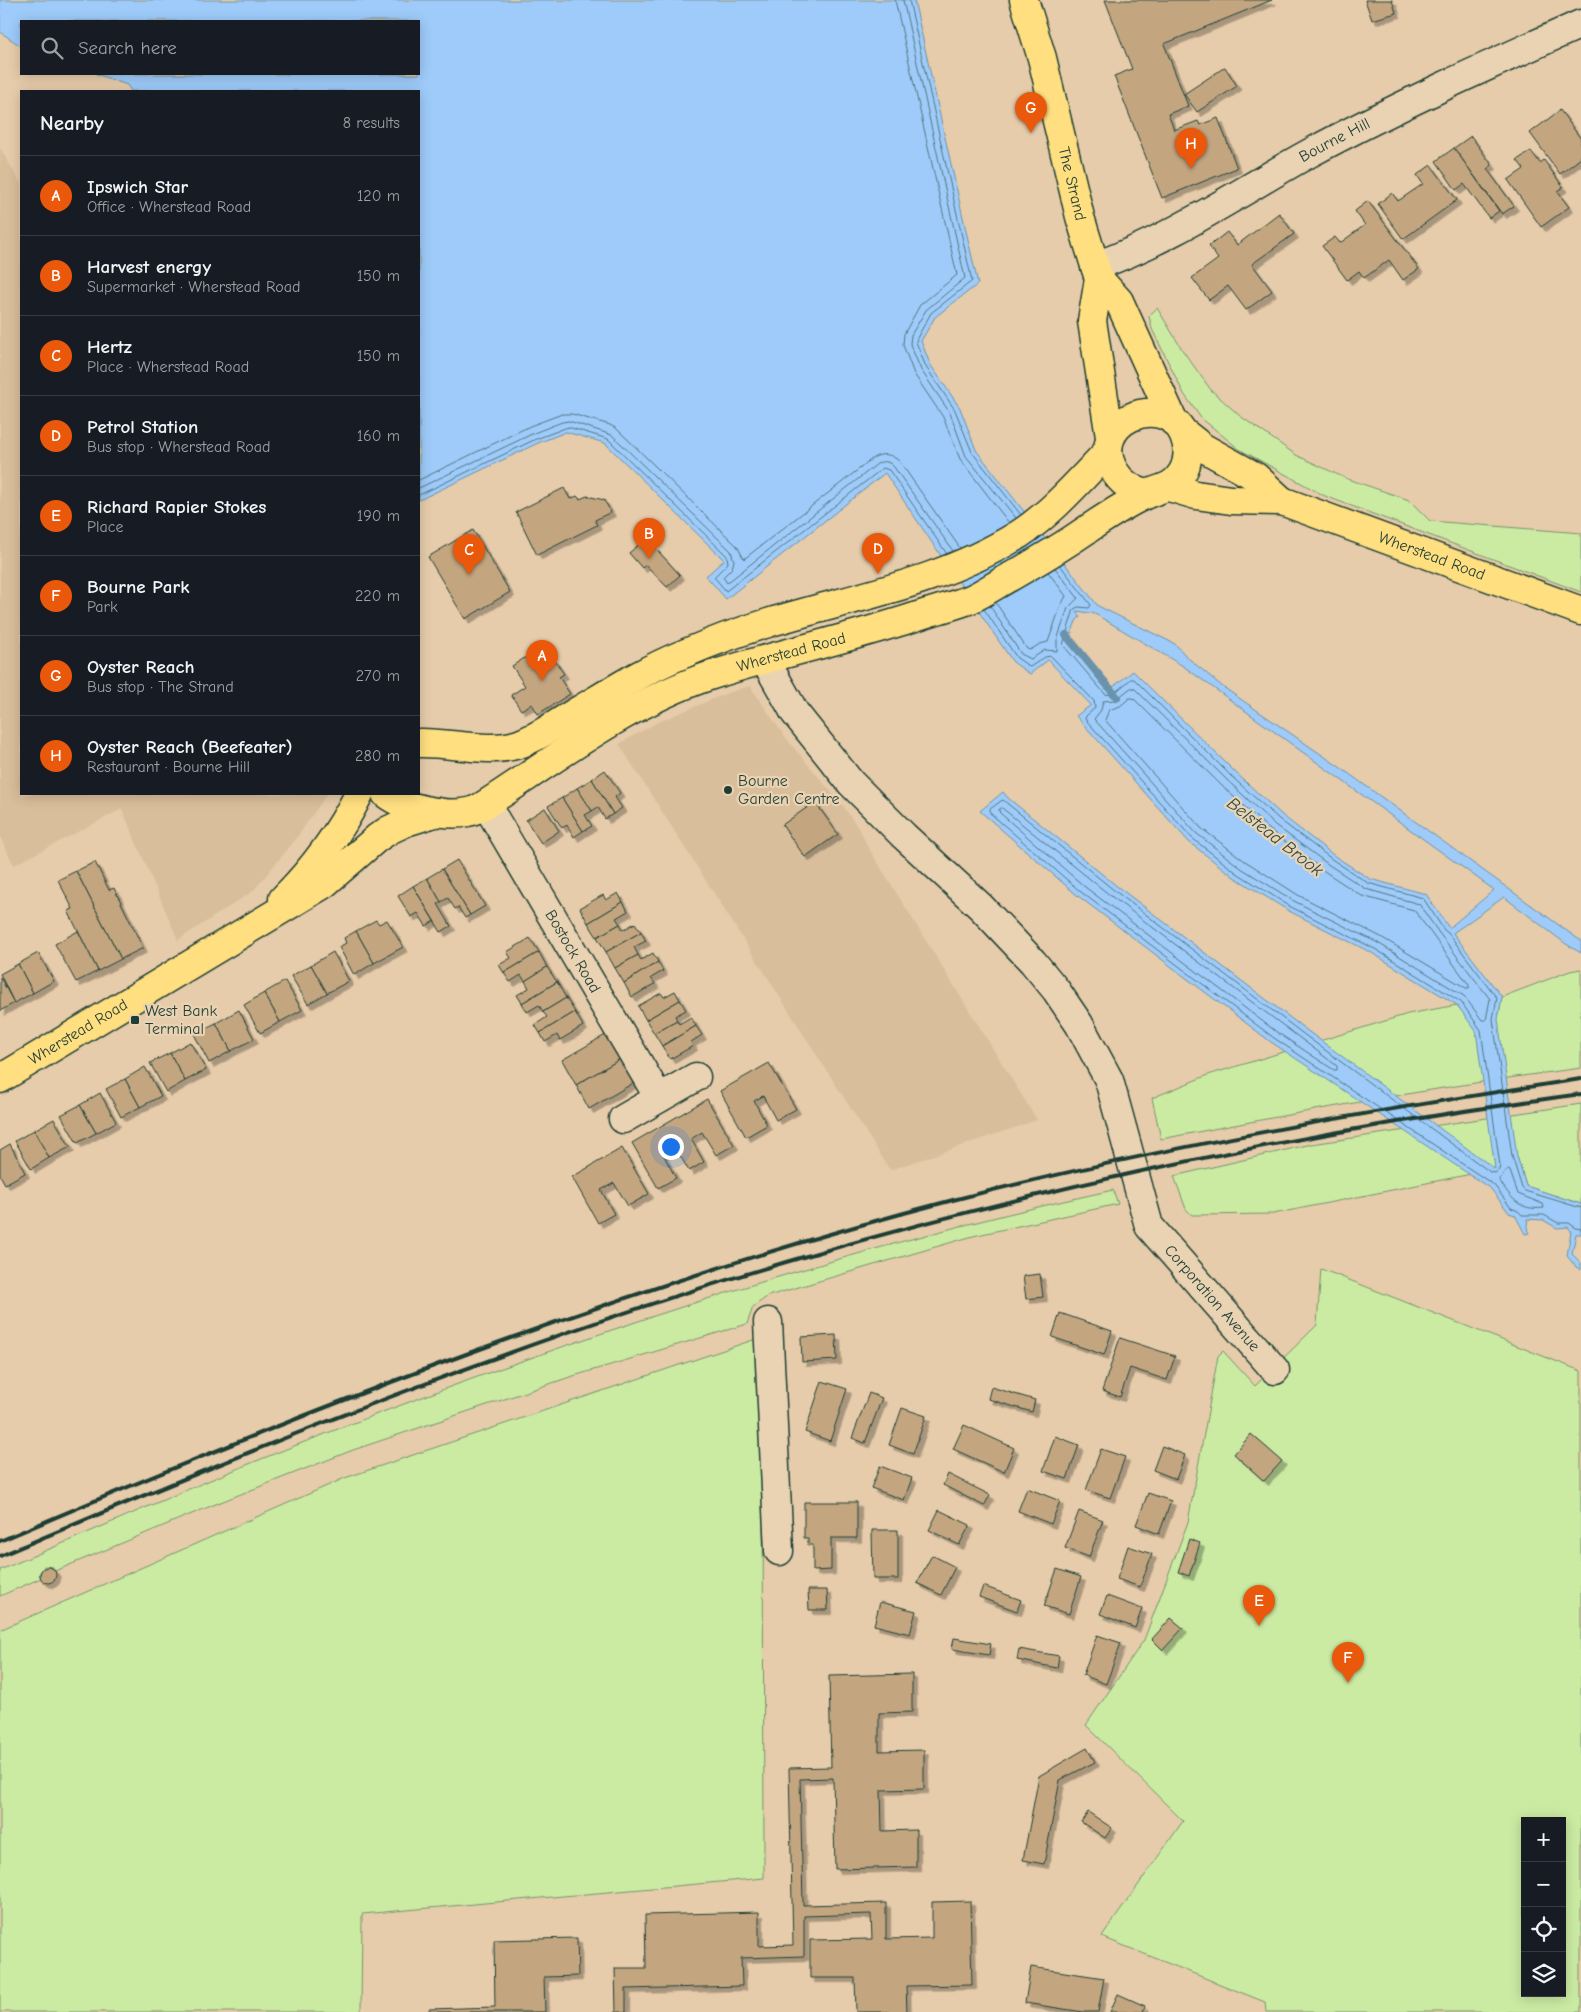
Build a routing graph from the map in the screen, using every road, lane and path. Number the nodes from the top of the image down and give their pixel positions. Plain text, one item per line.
1 (1024, 0) edge
2 (1581, 24) edge
3 (1097, 272) junction
4 (1178, 427) junction
5 (1109, 444) junction
6 (1158, 490) junction
7 (1282, 501) junction
8 (1581, 611) edge
9 (765, 660) junction
10 (420, 743) edge
11 (359, 795) edge
12 (387, 795) edge
13 (486, 804) junction
14 (438, 812) junction
15 (259, 924) junction
16 (696, 1077) dead end
17 (0, 1078) edge
18 (659, 1098) junction
19 (623, 1120) dead end
20 (768, 1322) dead end
21 (1275, 1370) dead end
22 (779, 1551) dead end

1 - 3 main road, The Strand
2 - 3 street, Bourne Hill
3 - 4 main road, The Strand
3 - 5 main road, The Strand
4 - 5 main road, Wherstead Road
4 - 6 main road, Wherstead Road
4 - 7 main road
5 - 6 main road
5 - 10 main road, Wherstead Road
6 - 7 main road
6 - 9 main road, Wherstead Road
7 - 8 main road, Wherstead Road
9 - 13 main road, Wherstead Road
9 - 21 street, Corporation Avenue
11 - 15 main road, Wherstead Road
12 - 14 main road, Wherstead Road
13 - 14 main road, Wherstead Road
13 - 18 street, Bostock Road
14 - 15 main road, Wherstead Road
15 - 17 main road, Wherstead Road
16 - 18 street
18 - 19 street
20 - 22 street

